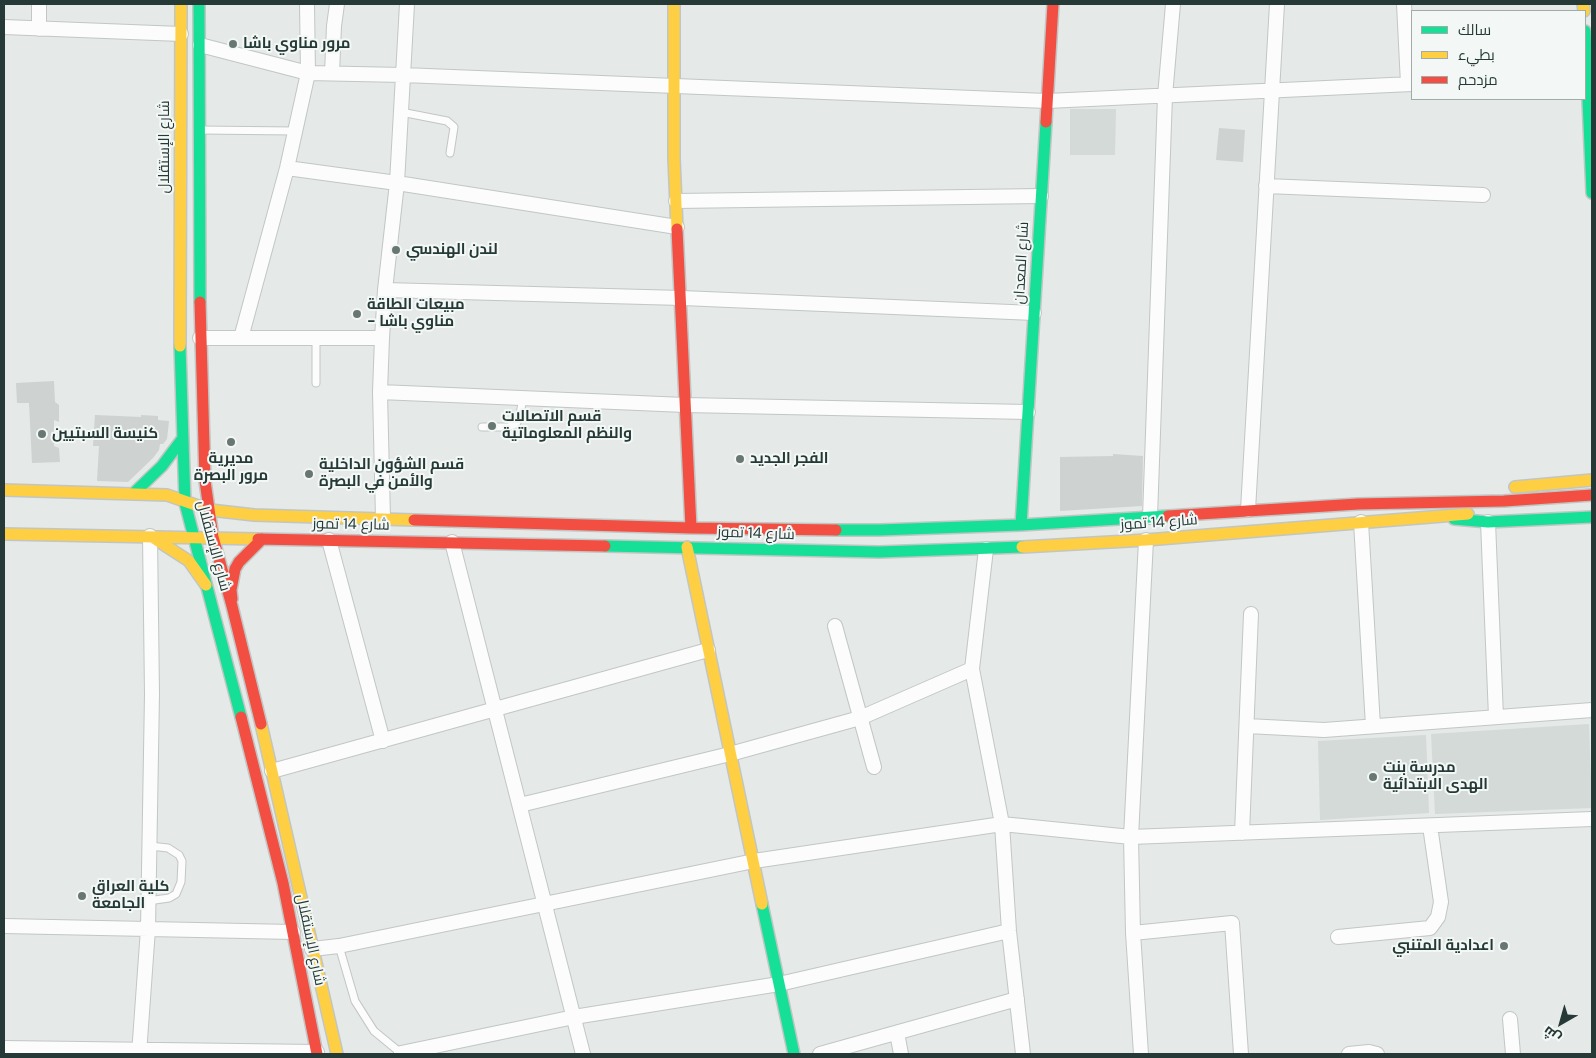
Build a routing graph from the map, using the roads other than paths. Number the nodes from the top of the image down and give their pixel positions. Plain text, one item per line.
1 (38, 4) edge
2 (181, 4) edge
3 (199, 4) edge
4 (307, 4) edge
5 (337, 4) edge
6 (407, 4) edge
7 (674, 4) edge
8 (1053, 4) edge
9 (1173, 4) edge
10 (1277, 4) edge
11 (1404, 4) edge
12 (4, 27) edge
13 (39, 29) junction
14 (181, 34) junction
15 (200, 45) junction
16 (1586, 46) edge
17 (308, 73) junction
18 (332, 73) junction
19 (403, 75) junction
20 (1588, 76) edge
21 (1410, 84) edge
22 (674, 87) junction
23 (1272, 90) junction
24 (1165, 96) junction
25 (1047, 101) junction
26 (401, 112) junction
27 (200, 130) junction
28 (295, 132) junction
29 (450, 153) dead end
30 (287, 168) junction
31 (397, 183) junction
32 (1266, 186) junction
33 (1592, 193) edge
34 (1483, 195) dead end
35 (1041, 196) junction
36 (676, 201) junction
37 (677, 227) junction
38 (385, 290) junction
39 (682, 298) junction
40 (1034, 313) junction
41 (200, 338) junction
42 (241, 338) junction
43 (316, 338) junction
44 (382, 338) junction
45 (316, 383) dead end
46 (380, 392) junction
47 (524, 398) junction
48 (685, 405) junction
49 (1028, 412) junction
50 (482, 427) dead end
51 (183, 438) junction
52 (1592, 480) edge
53 (1507, 487) dead end
54 (4, 490) edge
55 (1478, 490) dead end
56 (134, 493) junction
57 (1592, 495) edge
58 (1418, 502) junction
59 (185, 503) junction
60 (1592, 505) edge
61 (1505, 506) junction
62 (210, 510) junction
63 (1248, 510) junction
64 (1150, 517) junction
65 (1427, 517) junction
66 (1592, 517) edge
67 (383, 519) junction
68 (1361, 522) junction
69 (1488, 522) junction
70 (1021, 525) junction
71 (691, 528) junction
72 (4, 534) edge
73 (150, 536) junction
74 (194, 537) junction
75 (213, 537) junction
76 (262, 539) junction
77 (329, 540) junction
78 (1146, 540) junction
79 (452, 542) junction
80 (686, 547) junction
81 (986, 549) junction
82 (209, 590) junction
83 (232, 606) junction
84 (1252, 614) dead end
85 (835, 626) dead end
86 (708, 650) junction
87 (972, 669) junction
88 (495, 709) junction
89 (1592, 710) edge
90 (1496, 717) junction
91 (860, 718) junction
92 (1246, 726) junction
93 (1373, 726) junction
94 (383, 741) junction
95 (730, 754) junction
96 (874, 767) dead end
97 (272, 771) junction
98 (520, 805) junction
99 (1592, 819) edge
100 (1002, 824) junction
101 (1430, 826) junction
102 (1242, 833) junction
103 (1131, 837) junction
104 (150, 846) junction
105 (754, 861) junction
106 (148, 901) junction
107 (545, 905) junction
108 (4, 926) edge
109 (148, 929) junction
110 (1009, 931) junction
111 (293, 932) junction
112 (1133, 933) junction
113 (1338, 937) dead end
114 (339, 946) junction
115 (312, 949) junction
116 (779, 984) junction
117 (1017, 999) junction
118 (574, 1016) junction
119 (1510, 1018) dead end
120 (898, 1033) junction
121 (4, 1048) edge
122 (139, 1052) edge
123 (317, 1053) edge
124 (337, 1054) edge
125 (402, 1054) edge
126 (583, 1054) edge
127 (794, 1054) edge
128 (820, 1054) edge
129 (901, 1054) edge
130 (1023, 1054) edge
131 (1141, 1054) edge
132 (1241, 1054) edge
133 (1349, 1054) edge
134 (1377, 1054) edge
135 (1513, 1054) edge

1 - 13 street
2 - 14 main road, شارع الإستقلال
3 - 15 main road, شارع الإستقلال
4 - 17 street
5 - 18 street
6 - 19 street
7 - 22 main road
8 - 25 main road, شارع المعدان
9 - 24 street
10 - 23 street
11 - 21 street
12 - 13 street
13 - 14 street
14 - 51 main road, شارع الإستقلال
15 - 17 street
15 - 27 main road, شارع الإستقلال
16 - 20 main road
17 - 18 street
17 - 28 street
18 - 19 street
19 - 22 street
19 - 26 street
20 - 33 main road
21 - 23 street
22 - 25 street
22 - 36 main road
23 - 24 street
23 - 32 street
24 - 25 street
24 - 64 street
25 - 35 main road, شارع المعدان
26 - 29 lane
26 - 31 street
27 - 28 lane
27 - 41 main road, شارع الإستقلال
28 - 30 street
30 - 31 street
30 - 42 street
31 - 37 street
31 - 38 street
32 - 34 street
32 - 63 street
35 - 36 street
35 - 40 main road, شارع المعدان
36 - 37 main road
37 - 39 main road
38 - 39 street
38 - 44 street
39 - 40 street
39 - 48 main road
40 - 49 main road, شارع المعدان
41 - 42 street
41 - 62 main road, شارع الإستقلال
42 - 43 street
43 - 44 street
43 - 45 lane
44 - 46 street
46 - 47 street
46 - 67 street
47 - 48 street
47 - 50 lane
48 - 49 street
48 - 71 main road
49 - 70 main road, شارع المعدان
51 - 56 main road
51 - 59 main road, شارع الإستقلال
52 - 53 main road
54 - 56 main road, شارع 14 تموز
55 - 58 main road
56 - 59 main road, شارع 14 تموز
57 - 61 main road
58 - 61 main road, شارع 14 تموز
58 - 63 main road, شارع 14 تموز
59 - 62 main road, شارع 14 تموز
59 - 74 main road, شارع الإستقلال
60 - 61 main road
61 - 65 main road, شارع 14 تموز
62 - 67 main road, شارع 14 تموز
62 - 75 main road, شارع الإستقلال
63 - 64 main road, شارع 14 تموز
64 - 70 main road, شارع 14 تموز
65 - 68 main road, شارع 14 تموز
65 - 69 main road
66 - 69 main road
67 - 71 main road, شارع 14 تموز
68 - 78 main road, شارع 14 تموز
68 - 93 street
69 - 90 street
70 - 71 main road, شارع 14 تموز
72 - 73 main road, شارع 14 تموز
73 - 74 main road, شارع 14 تموز
73 - 82 main road
73 - 104 street
74 - 75 main road, شارع 14 تموز
74 - 82 main road, شارع الإستقلال
75 - 76 main road, شارع 14 تموز
75 - 83 main road, شارع الإستقلال
76 - 77 main road, شارع 14 تموز
76 - 83 main road
77 - 79 main road, شارع 14 تموز
77 - 94 street
78 - 81 main road, شارع 14 تموز
78 - 103 street
79 - 80 main road, شارع 14 تموز
79 - 88 street
80 - 81 main road, شارع 14 تموز
80 - 86 main road
81 - 87 street
82 - 111 main road, شارع الإستقلال
83 - 97 main road, شارع الإستقلال
84 - 92 street
85 - 91 street
86 - 88 street
86 - 95 main road
87 - 91 street
87 - 100 street
88 - 94 street
88 - 98 street
89 - 90 street
90 - 93 street
91 - 95 street
91 - 96 street
92 - 93 street
92 - 102 street
94 - 97 street
95 - 98 street
95 - 105 main road
97 - 115 main road, شارع الإستقلال
98 - 107 street
99 - 101 street
100 - 103 street
100 - 105 street
100 - 110 street
101 - 102 street
101 - 113 street
102 - 103 street
103 - 112 street
104 - 106 street
104 - 106 lane
105 - 107 street
105 - 116 main road
106 - 109 street
107 - 114 street
107 - 118 street
108 - 109 street
109 - 111 street
109 - 122 street
110 - 116 street
110 - 117 street
111 - 123 main road, شارع الإستقلال
112 - 131 street
112 - 132 street
114 - 115 street
114 - 125 lane
115 - 124 main road, شارع الإستقلال
116 - 118 street
116 - 127 main road
117 - 120 street
117 - 130 street
118 - 125 street
118 - 126 street
119 - 135 street
120 - 128 street
120 - 129 street
121 - 122 street
122 - 123 street
133 - 134 street

